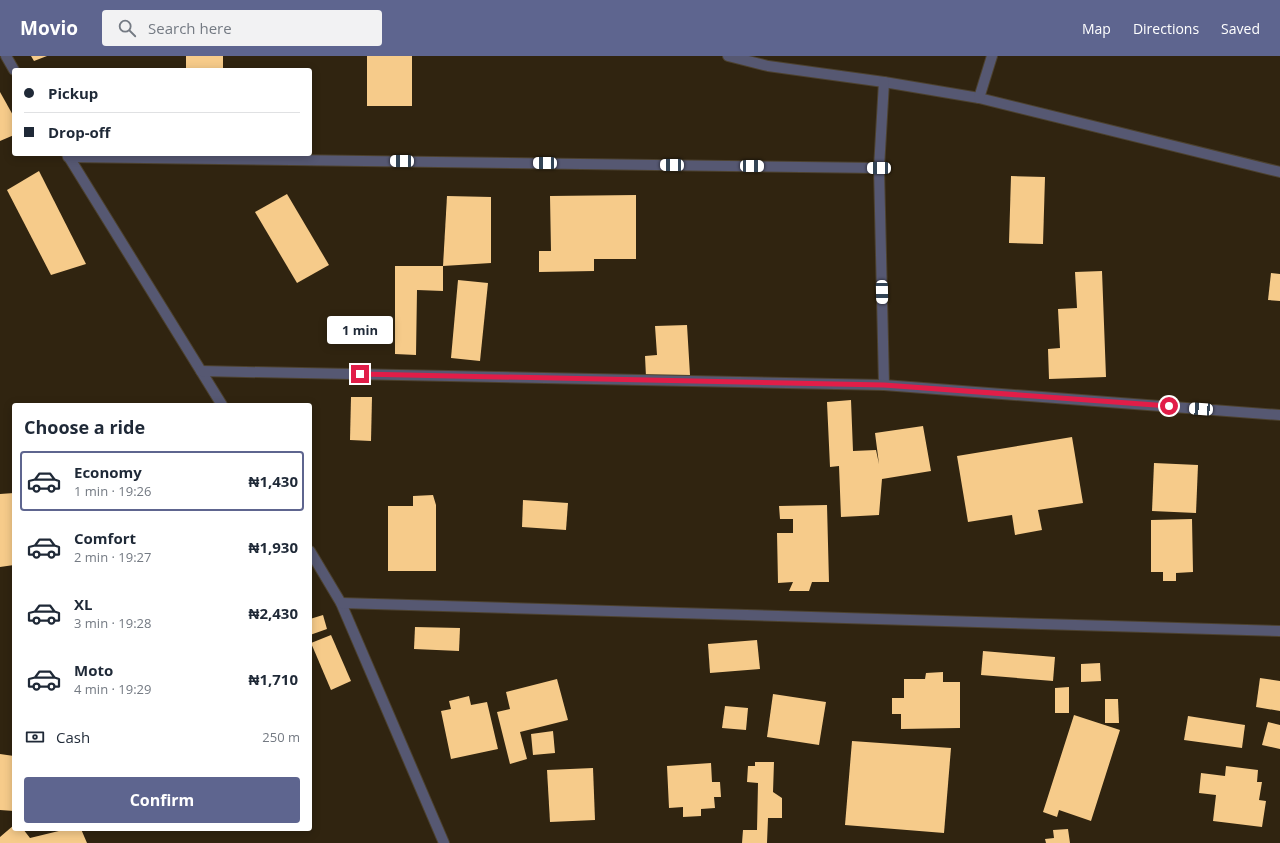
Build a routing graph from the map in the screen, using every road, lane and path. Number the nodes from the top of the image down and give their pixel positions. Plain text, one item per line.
1 (6, 56) edge
2 (728, 56) edge
3 (992, 56) edge
4 (13, 68) edge
5 (884, 82) junction
6 (979, 98) junction
7 (68, 156) edge
8 (129, 156) edge
9 (879, 168) junction
10 (1280, 172) edge
11 (201, 371) junction
12 (884, 385) junction
13 (221, 403) edge
14 (1280, 415) edge
15 (312, 553) edge
16 (341, 602) junction
17 (1280, 631) edge
18 (444, 843) edge

1 - 4 street
2 - 5 street
3 - 6 street
5 - 6 street
5 - 9 street
6 - 10 street
7 - 11 street
8 - 9 street
9 - 12 street
11 - 12 street
11 - 13 street
12 - 14 street
15 - 16 street
16 - 17 street
16 - 18 street

